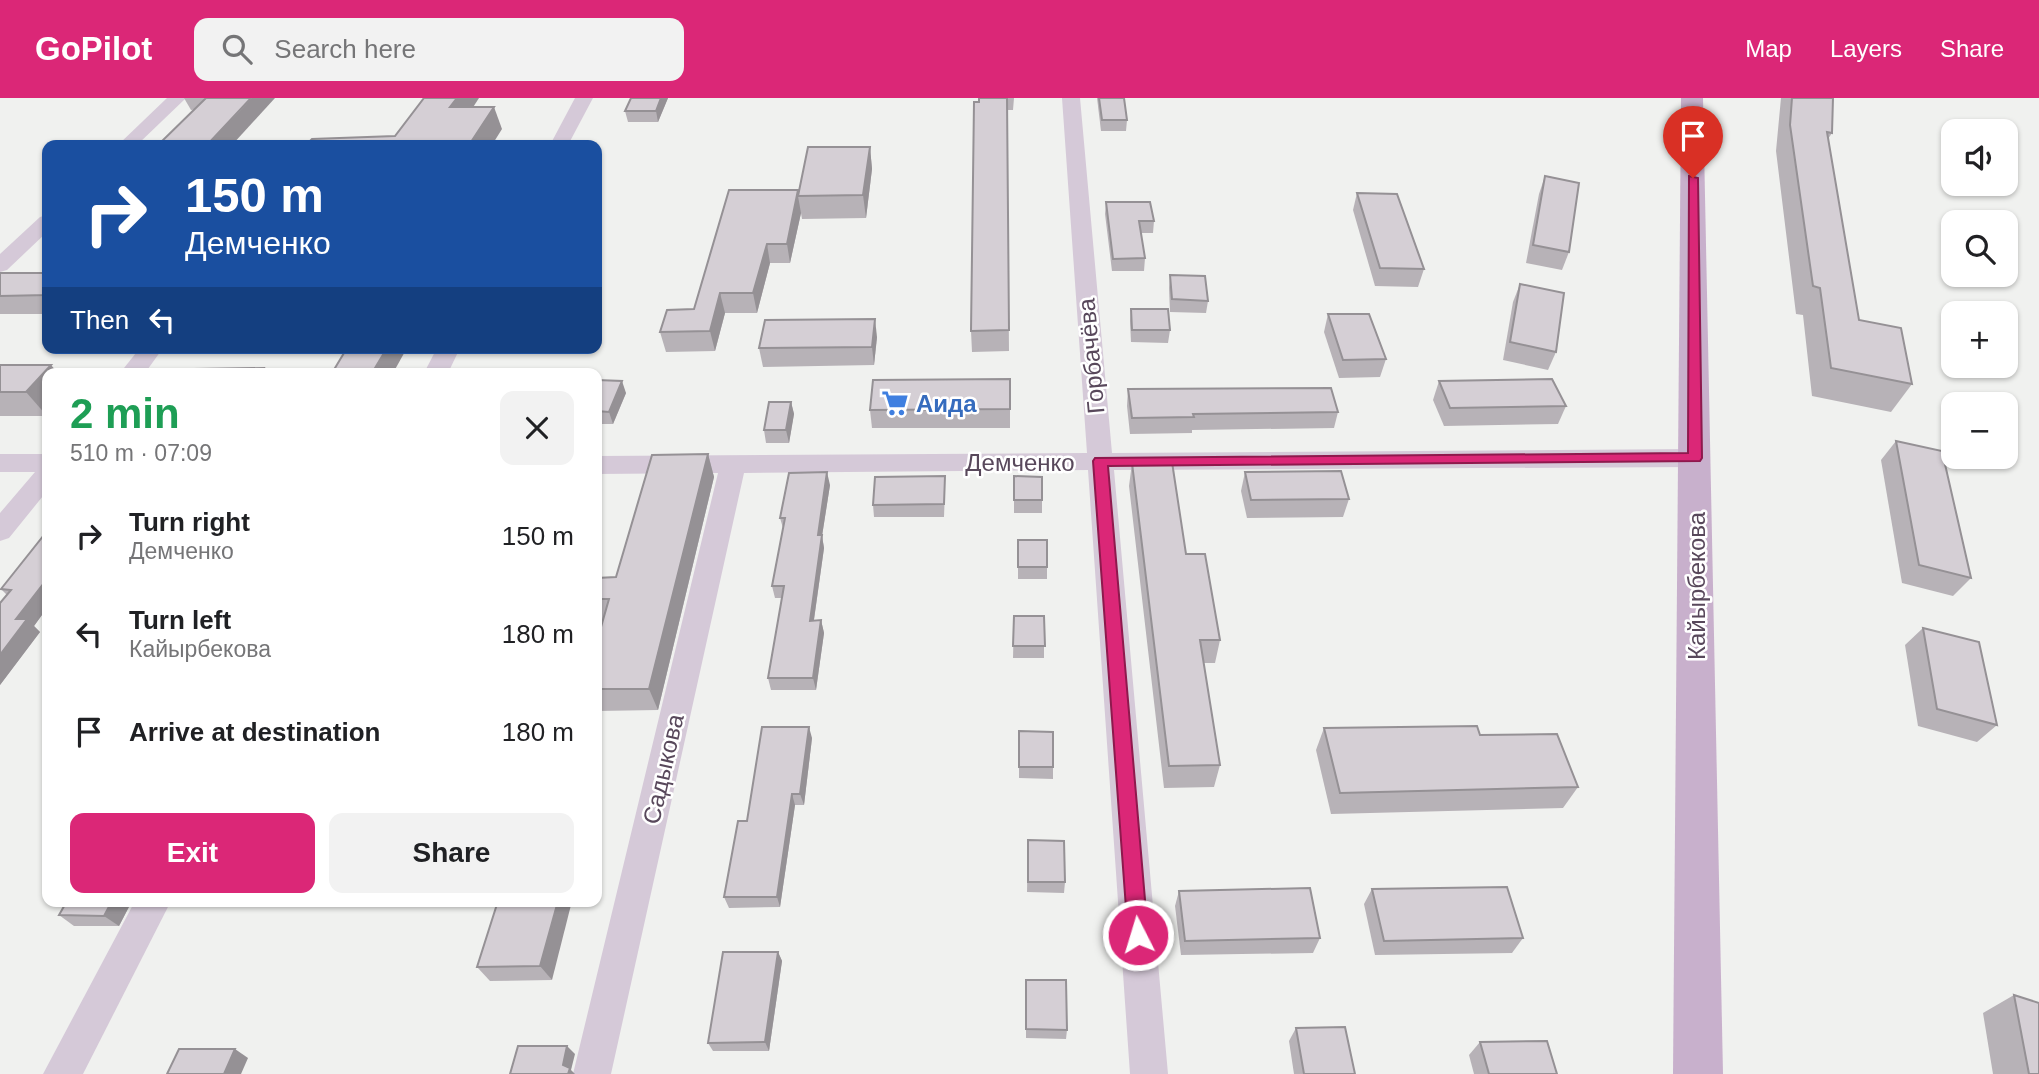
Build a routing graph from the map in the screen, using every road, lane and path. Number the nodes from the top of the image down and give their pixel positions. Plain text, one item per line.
1 (177, 98) edge
2 (584, 98) edge
3 (1071, 98) edge
4 (1692, 98) edge
5 (132, 140) edge
6 (562, 140) edge
7 (42, 226) edge
8 (0, 266) edge
9 (147, 354) edge
10 (136, 368) edge
11 (1695, 458) junction
12 (1100, 461) junction
13 (0, 463) edge
14 (42, 463) edge
15 (733, 464) junction
16 (602, 465) edge
17 (42, 480) edge
18 (0, 531) edge
19 (151, 907) edge
20 (62, 1074) edge
21 (592, 1074) edge
22 (1149, 1074) edge
23 (1698, 1074) edge

1 - 5 street
2 - 6 street
3 - 12 street, Горбачёва
4 - 11 main road, Кайырбекова
7 - 8 street
9 - 10 street
11 - 12 street, Демченко
11 - 23 main road, Кайырбекова
12 - 15 street, Демченко
12 - 22 street, Горбачёва
13 - 14 street
15 - 16 street, Демченко
15 - 21 street, Садыкова
17 - 18 street
19 - 20 street

